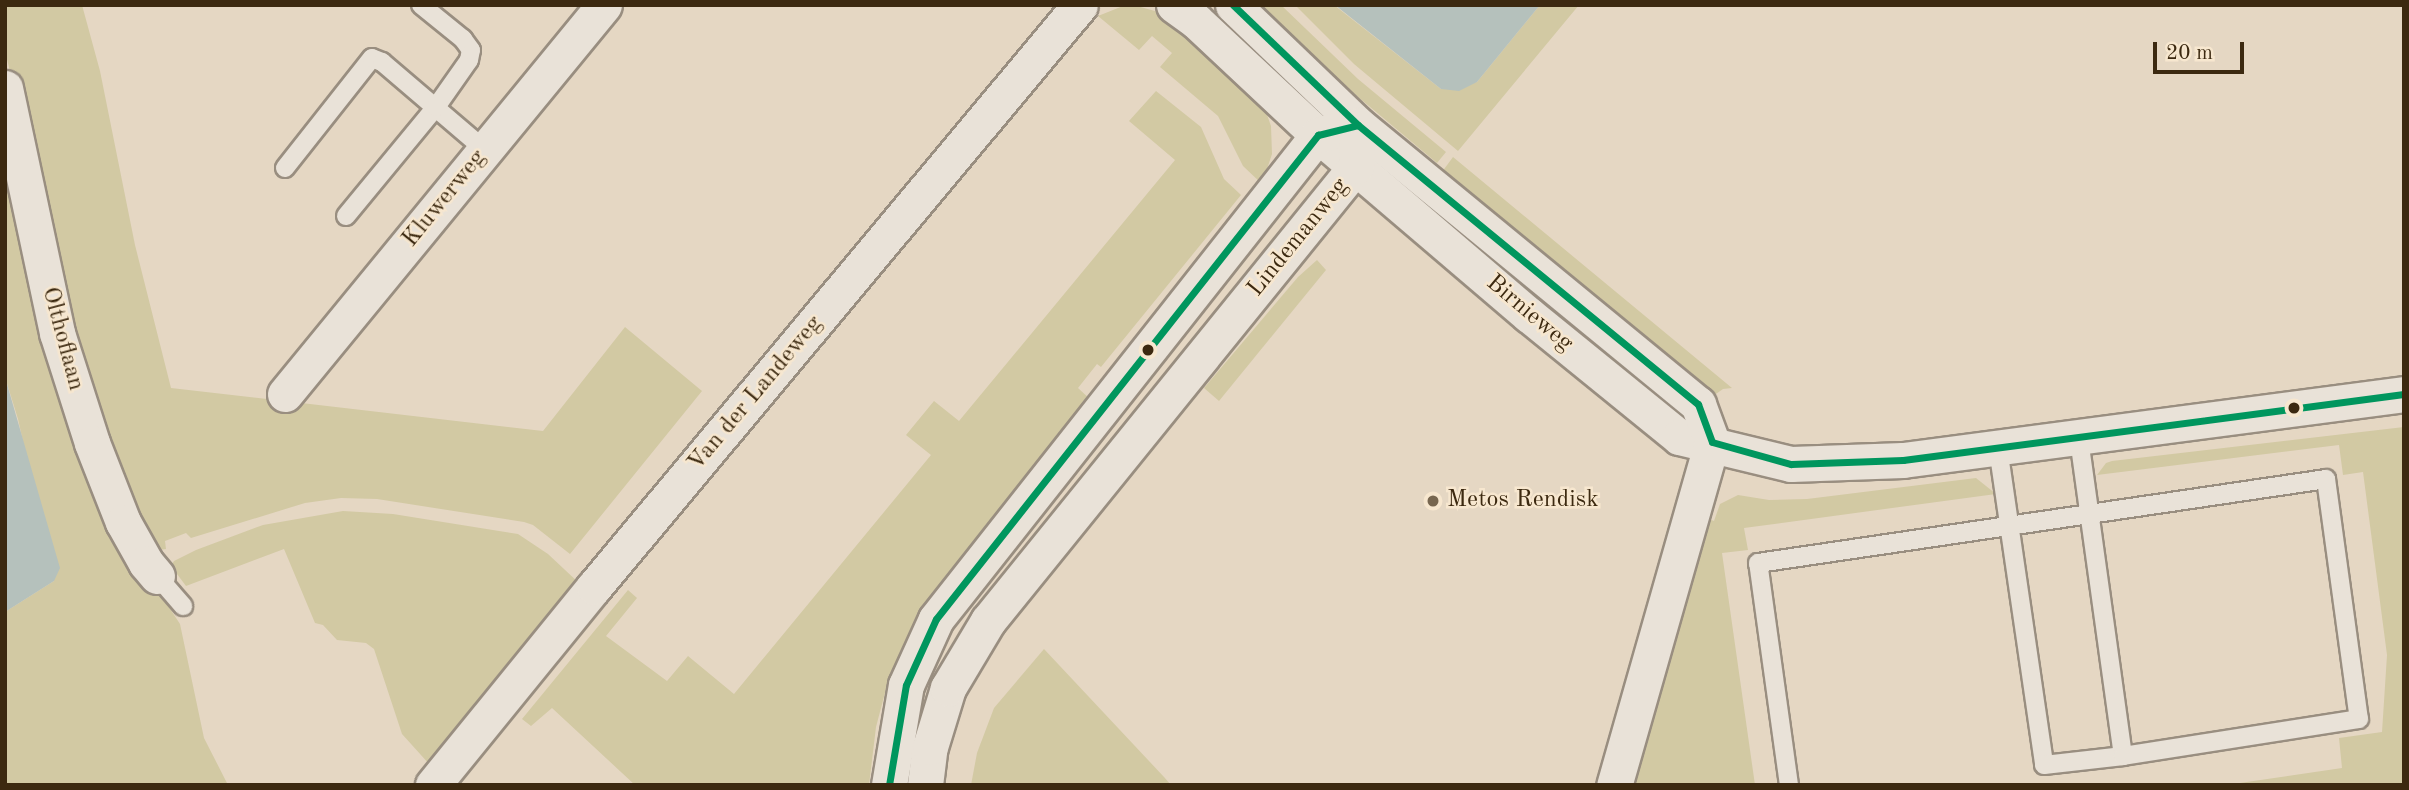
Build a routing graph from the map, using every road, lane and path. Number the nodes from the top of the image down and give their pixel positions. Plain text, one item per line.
1 (421, 5) edge
2 (604, 5) edge
3 (1080, 5) edge
4 (1174, 5) edge
5 (1233, 5) edge
6 (5, 88) edge
7 (436, 107) junction
8 (1358, 125) junction
9 (1318, 135) junction
10 (485, 150) junction
11 (1356, 166) junction
12 (285, 168) dead end
13 (346, 216) dead end
14 (285, 394) dead end
15 (2404, 394) edge
16 (2079, 438) junction
17 (1712, 442) junction
18 (1998, 448) junction
19 (2090, 516) junction
20 (2010, 528) junction
21 (157, 576) joint
22 (183, 606) dead end
23 (2123, 755) junction
24 (433, 785) edge
25 (889, 785) edge
26 (925, 785) edge
27 (1614, 785) edge
28 (1789, 785) edge

1 - 7 lane
2 - 10 street, Kluwerweg
3 - 24 street, Van der Landeweg
4 - 9 street, Birnieweg
5 - 8 street, Birnieweg
6 - 21 street, Olthoflaan
7 - 10 lane
7 - 12 lane
7 - 13 lane
8 - 9 street
8 - 11 street, Lindemanweg
8 - 17 street, Birnieweg
9 - 11 street, Birnieweg
9 - 25 street, Lindemanweg
10 - 14 street, Kluwerweg
11 - 17 street, Birnieweg
11 - 26 street, Lindemanweg
15 - 16 street, Birnieweg
16 - 18 street, Birnieweg
16 - 19 lane
17 - 18 street, Birnieweg
17 - 27 street
18 - 20 lane
19 - 20 lane
19 - 23 lane
19 - 23 lane
20 - 23 lane
20 - 28 lane
21 - 22 lane

